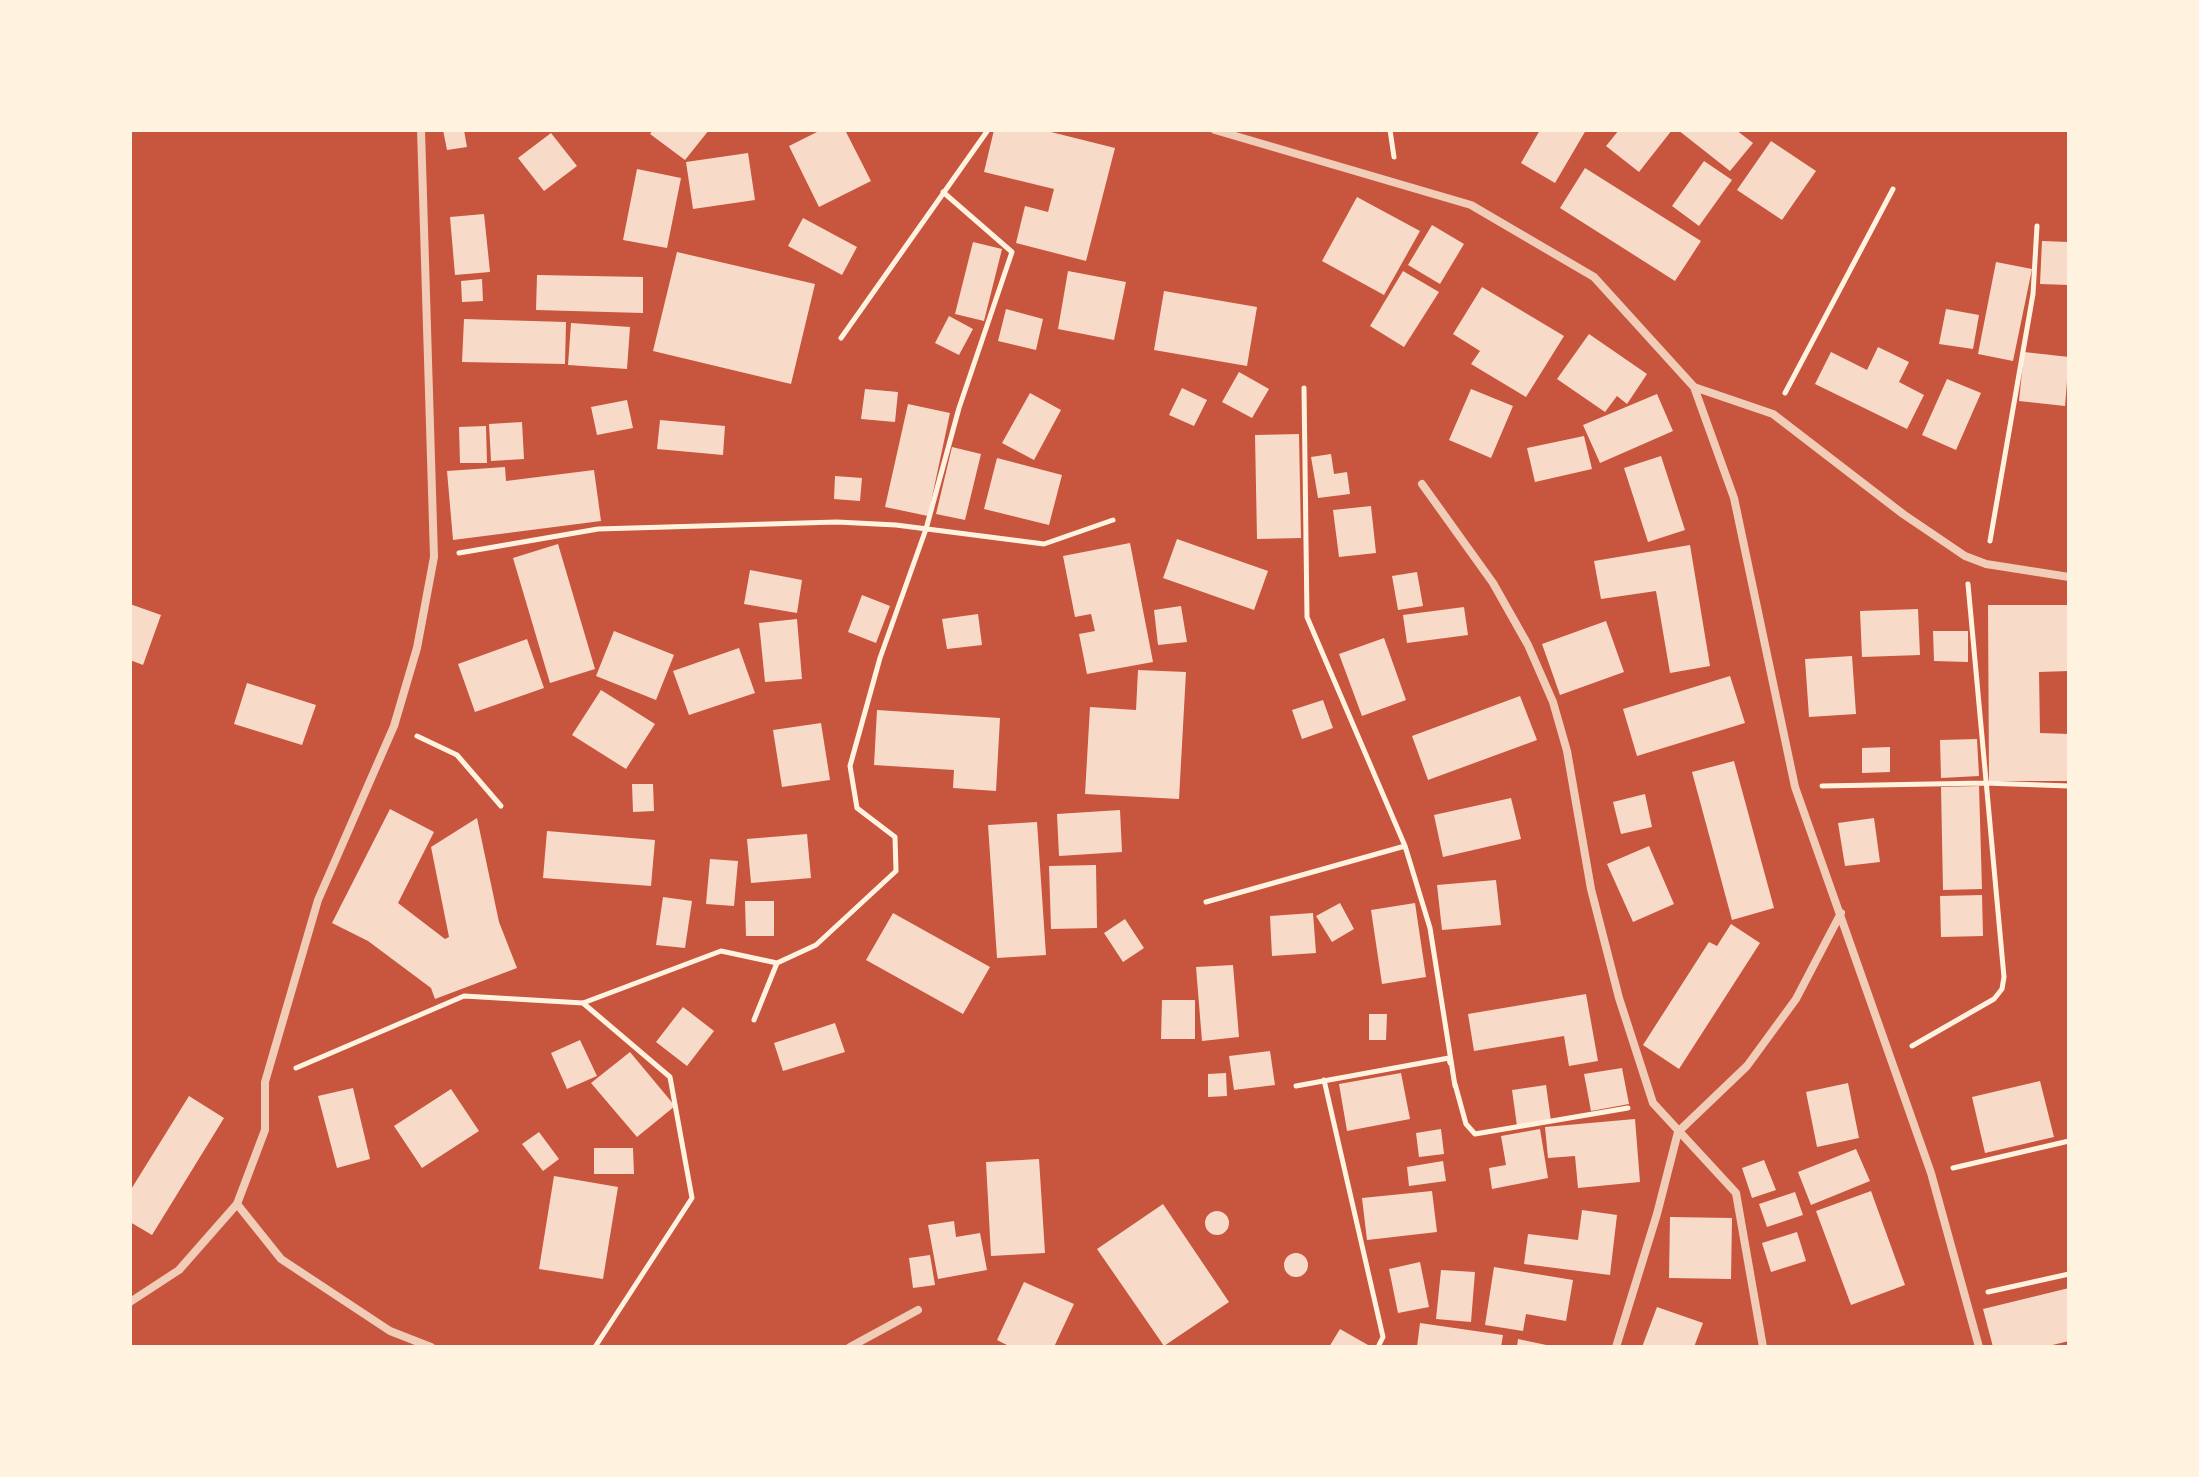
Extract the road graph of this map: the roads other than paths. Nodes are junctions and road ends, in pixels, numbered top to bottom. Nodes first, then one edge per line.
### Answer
1 (421, 130) edge
2 (1215, 130) edge
3 (1694, 387) junction
4 (1422, 484) dead end
5 (2069, 577) edge
6 (1841, 913) junction
7 (1678, 1132) junction
8 (237, 1204) junction
9 (130, 1302) edge
10 (918, 1310) dead end
11 (431, 1347) edge
12 (850, 1347) edge
13 (1616, 1347) edge
14 (1763, 1347) edge
15 (1979, 1347) edge

1 - 8 street
2 - 3 street
3 - 5 street
3 - 6 street
4 - 7 street
6 - 7 street
6 - 15 street
7 - 13 street
7 - 14 street
8 - 9 street
8 - 11 street
10 - 12 street

